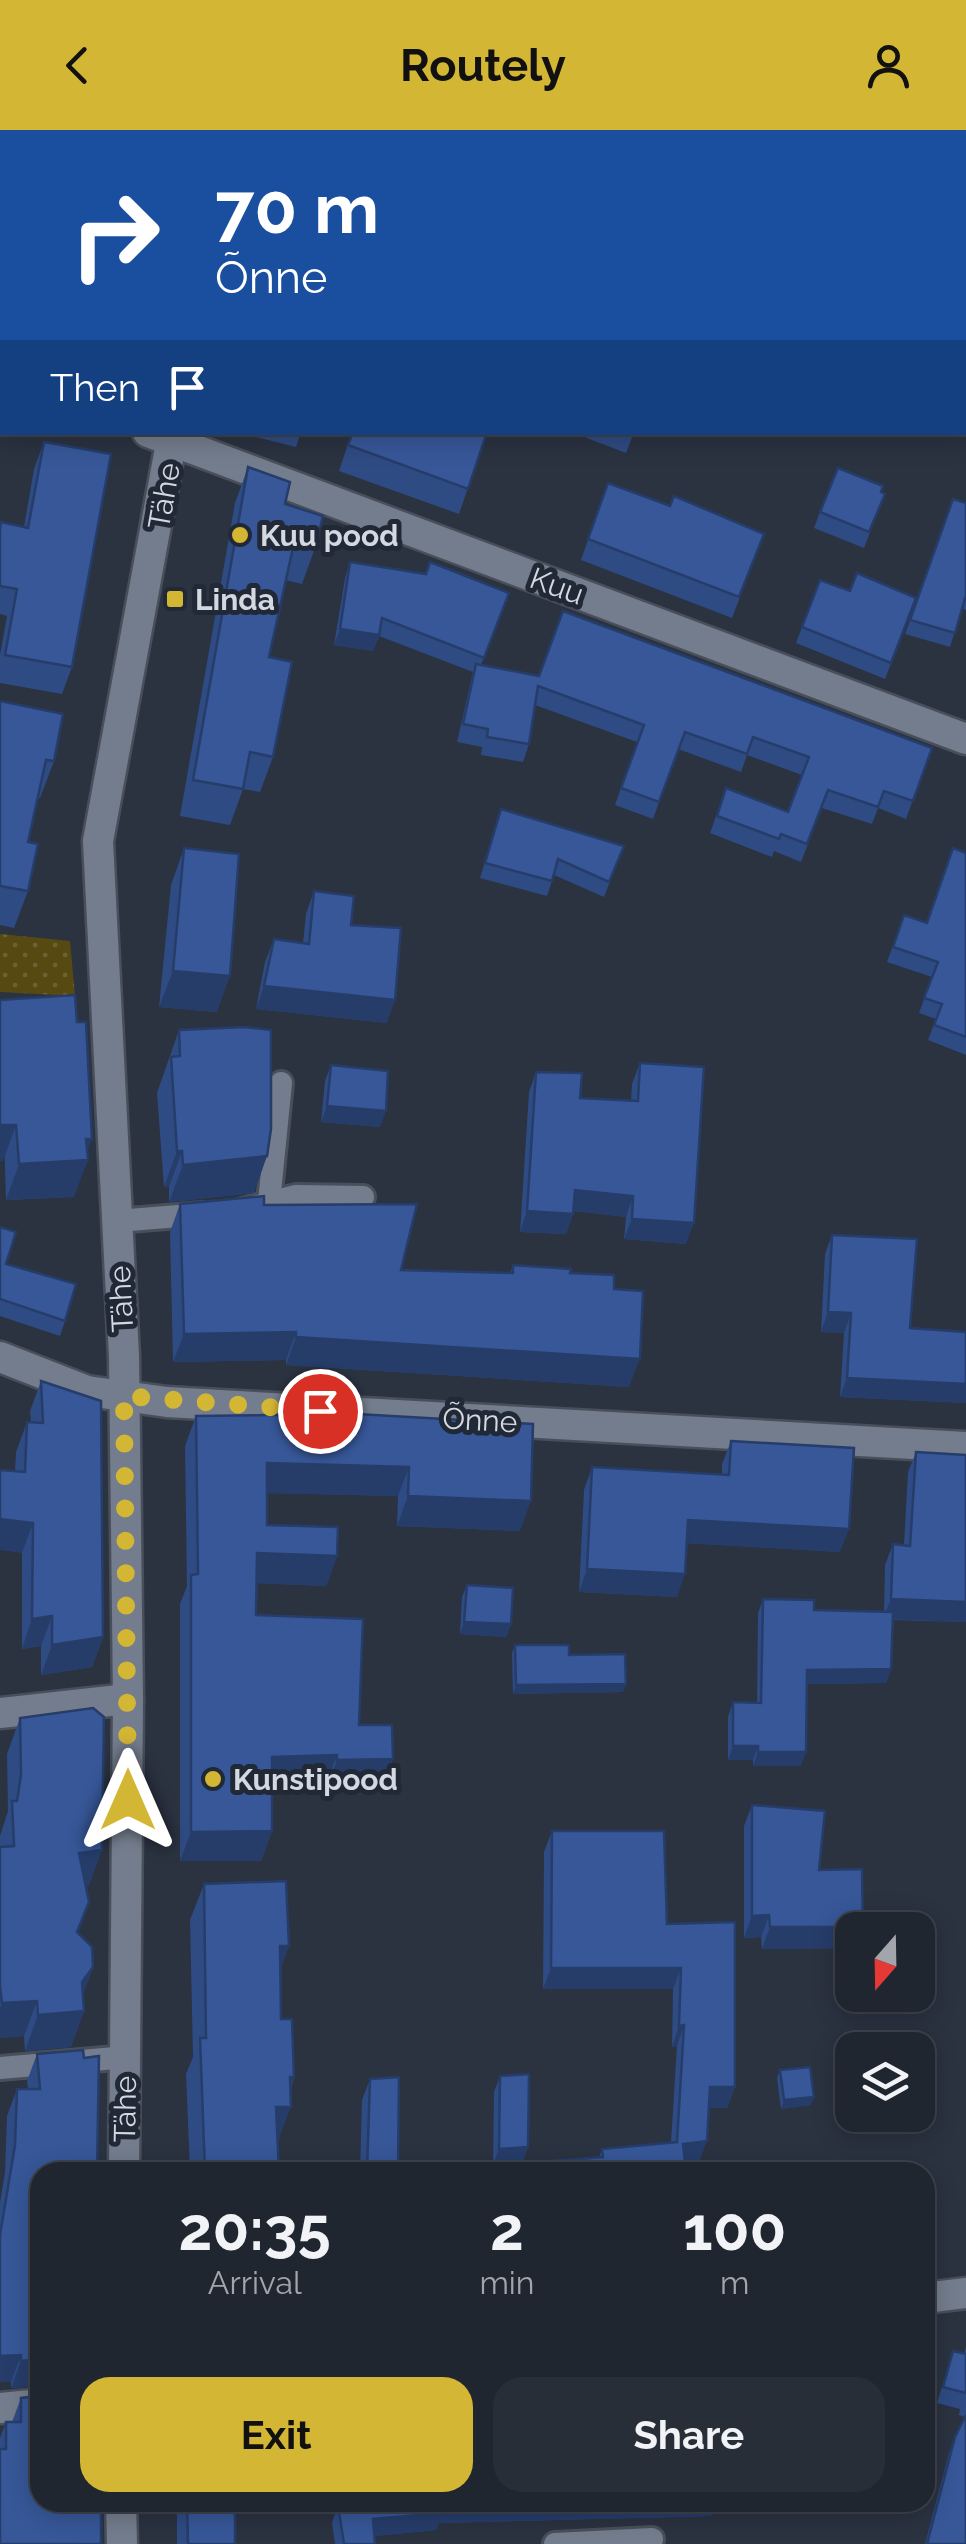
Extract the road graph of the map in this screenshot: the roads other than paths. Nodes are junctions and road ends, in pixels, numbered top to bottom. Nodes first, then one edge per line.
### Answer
1 (165, 436) edge
2 (966, 739) edge
3 (281, 1082) dead end
4 (363, 1197) dead end
5 (269, 1202) junction
6 (117, 1221) junction
7 (0, 1357) edge
8 (124, 1396) junction
9 (966, 1447) edge
10 (128, 1699) junction
11 (0, 1713) edge
12 (127, 2057) junction
13 (0, 2068) edge
14 (124, 2162) edge
15 (966, 2293) edge
16 (935, 2297) edge
17 (30, 2405) edge
18 (0, 2408) edge
19 (121, 2512) edge
20 (652, 2539) dead end
21 (122, 2544) edge
22 (554, 2544) edge

1 - 2 street, Kuu
1 - 6 street, Tähe
3 - 5 lane
4 - 5 lane
5 - 6 lane
6 - 8 street, Tähe
7 - 8 street, Õnne
8 - 9 street, Õnne
8 - 10 street, Tähe
10 - 11 street
10 - 12 street, Tähe
12 - 13 lane
12 - 14 street, Tähe
15 - 16 street
17 - 18 street
19 - 21 street
20 - 22 lane

